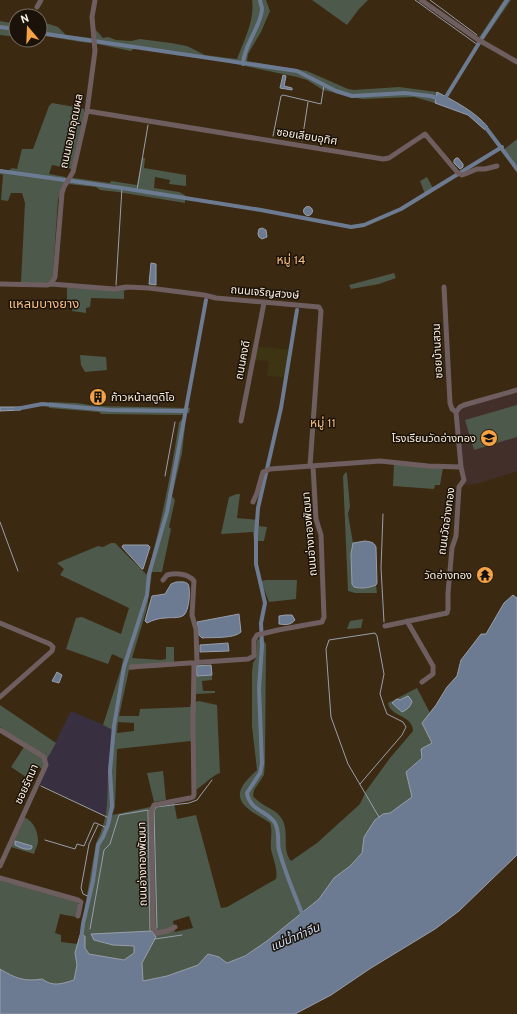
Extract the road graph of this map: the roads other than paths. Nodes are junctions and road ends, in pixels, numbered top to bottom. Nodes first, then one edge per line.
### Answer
1 (41, 0) edge
2 (95, 0) edge
3 (421, 0) edge
4 (37, 7) dead end
5 (517, 62) edge
6 (87, 110) junction
7 (497, 166) dead end
8 (0, 284) edge
9 (51, 284) junction
10 (444, 287) dead end
11 (264, 303) junction
12 (517, 390) edge
13 (456, 412) junction
14 (241, 421) dead end
15 (312, 466) junction
16 (461, 467) junction
17 (253, 502) dead end
18 (162, 580) dead end
19 (407, 621) junction
20 (0, 623) edge
21 (385, 626) dead end
22 (195, 663) junction
23 (131, 667) dead end
24 (422, 682) dead end
25 (0, 697) edge
26 (0, 730) edge
27 (0, 866) edge
28 (0, 878) edge
29 (78, 916) dead end
30 (176, 927) dead end

1 - 4 street
2 - 6 street, ถนนเอนกอุดมผล
3 - 5 street
6 - 7 street, ซอยเลียบอุทิศ
6 - 9 street, ถนนเอนกอุดมผล
8 - 9 street
9 - 11 street, ถนนเจริญสวงษ์
10 - 13 street, ซอยบ้านสวน
11 - 14 street, ถนนคงดี
11 - 15 street, ถนนเจริญสวงษ์
12 - 13 street
13 - 16 street, ถนนวัดอ่างทอง
15 - 16 street
15 - 17 street
15 - 22 street, ถนนอ่างทองพัฒนา
16 - 19 street, ถนนวัดอ่างทอง
18 - 22 street, ถนนอ่างทองพัฒนา
19 - 21 street, ถนนวัดอ่างทอง
19 - 24 street
20 - 25 street
22 - 23 street, ถนนอ่างทองพัฒนา
22 - 30 street, ถนนอ่างทองพัฒนา
26 - 27 street, ซอยรัตนา
28 - 29 street

